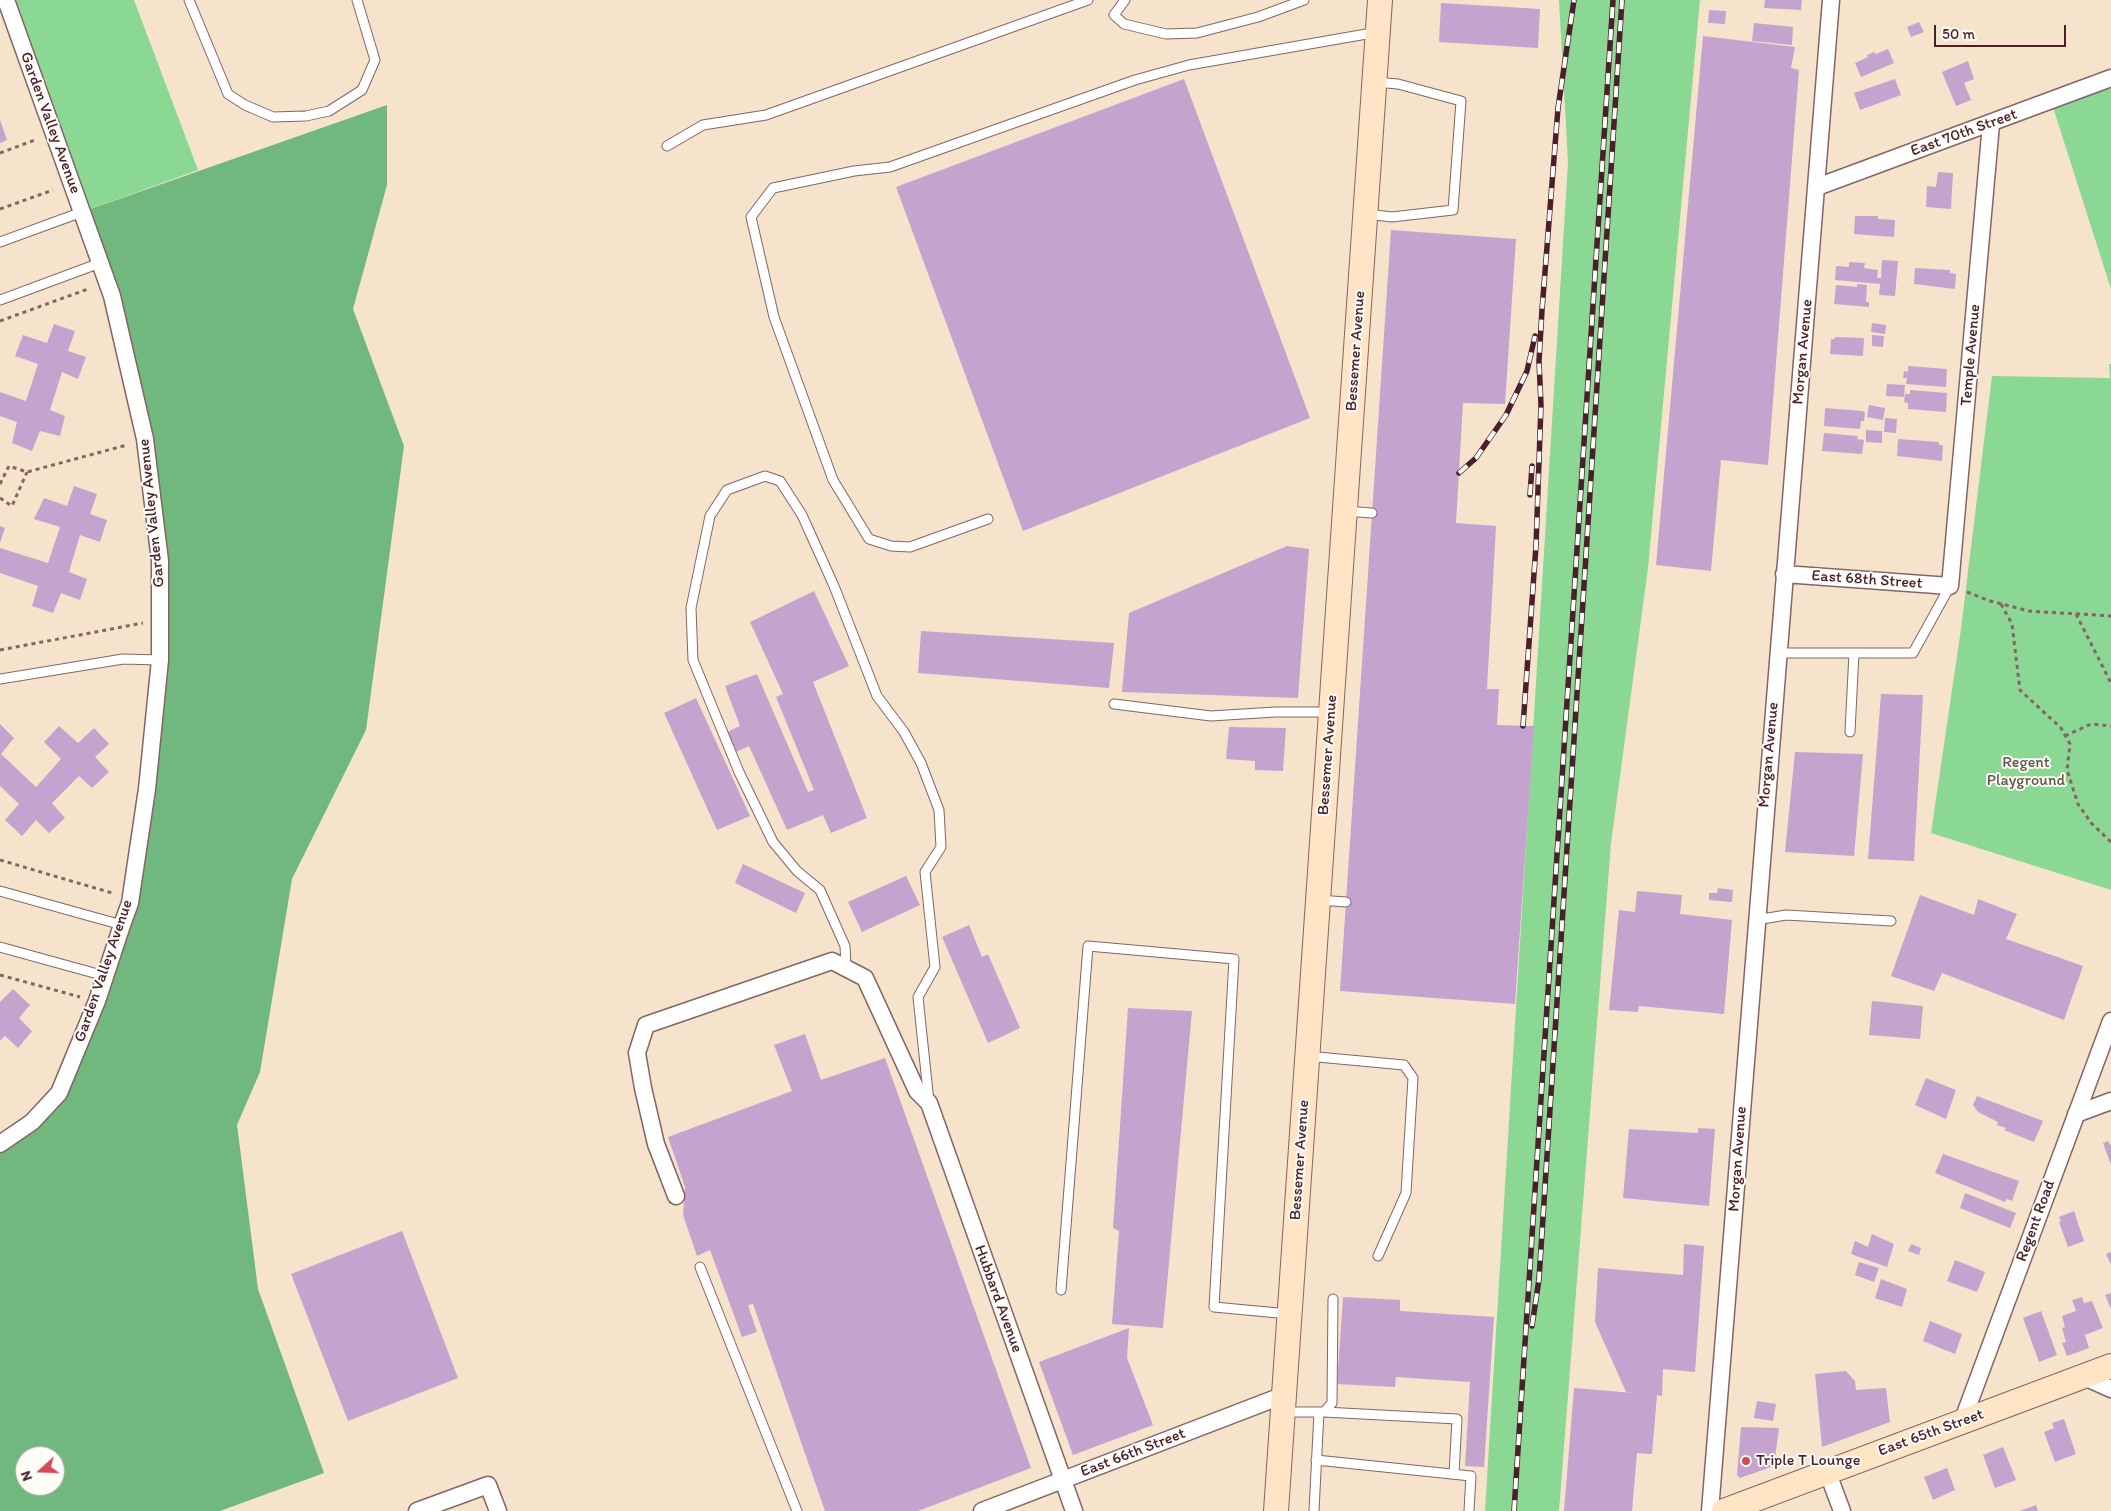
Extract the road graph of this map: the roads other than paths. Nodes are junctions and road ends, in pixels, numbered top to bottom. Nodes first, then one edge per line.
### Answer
1 (6, 0) edge
2 (189, 0) edge
3 (357, 0) edge
4 (1088, 0) edge
5 (1125, 0) edge
6 (1304, 0) edge
7 (1380, 0) edge
8 (1831, 0) edge
9 (1378, 32) junction
10 (2111, 78) edge
11 (1375, 82) junction
12 (1991, 124) junction
13 (667, 146) dead end
14 (1817, 187) junction
15 (82, 212) junction
16 (1366, 214) junction
17 (0, 242) edge
18 (100, 263) junction
19 (0, 300) edge
20 (1345, 511) junction
21 (1372, 513) dead end
22 (988, 519) dead end
23 (1784, 574) junction
24 (1950, 586) junction
25 (1777, 653) junction
26 (1854, 653) junction
27 (160, 660) junction
28 (0, 679) edge
29 (1114, 704) dead end
30 (1331, 712) junction
31 (1850, 732) dead end
32 (0, 892) edge
33 (1318, 900) junction
34 (1346, 902) dead end
35 (1756, 920) junction
36 (1891, 921) dead end
37 (122, 925) junction
38 (0, 947) edge
39 (846, 968) junction
40 (105, 976) junction
41 (2111, 1021) edge
42 (1307, 1056) junction
43 (2111, 1101) edge
44 (929, 1103) junction
45 (2076, 1114) junction
46 (0, 1144) edge
47 (676, 1196) dead end
48 (1378, 1256) dead end
49 (700, 1267) dead end
50 (1061, 1290) dead end
51 (1334, 1299) dead end
52 (1290, 1314) junction
53 (2111, 1366) edge
54 (2082, 1376) junction
55 (2111, 1389) edge
56 (1283, 1403) junction
57 (1321, 1412) junction
58 (1962, 1422) junction
59 (1316, 1460) junction
60 (1827, 1470) junction
61 (1454, 1474) junction
62 (1063, 1480) junction
63 (417, 1511) edge
64 (498, 1511) edge
65 (797, 1511) edge
66 (982, 1511) edge
67 (1074, 1511) edge
68 (1276, 1511) edge
69 (1314, 1511) edge
70 (1469, 1511) edge
71 (1710, 1511) edge
72 (1724, 1511) edge
73 (1842, 1511) edge

1 - 15 street, Garden Valley Avenue
2 - 3 lane
4 - 13 lane
5 - 6 lane
7 - 9 street, Bessemer Avenue
8 - 14 street, Morgan Avenue
9 - 11 street, Bessemer Avenue
9 - 22 lane
10 - 12 street, East 70th Street
11 - 16 street, Bessemer Avenue
11 - 16 lane
12 - 14 street, East 70th Street
12 - 24 street, Temple Avenue
14 - 23 street, Morgan Avenue
15 - 17 lane
15 - 18 street, Garden Valley Avenue
16 - 20 street, Bessemer Avenue
18 - 19 lane
18 - 27 street, Garden Valley Avenue
20 - 21 lane
20 - 30 street, Bessemer Avenue
23 - 24 street, East 68th Street
23 - 25 street, Morgan Avenue
24 - 26 lane
25 - 26 lane
25 - 35 street, Morgan Avenue
26 - 31 lane
27 - 28 lane
27 - 37 street, Garden Valley Avenue
29 - 30 lane
30 - 33 street, Bessemer Avenue
32 - 37 lane
33 - 34 lane
33 - 42 street, Bessemer Avenue
35 - 36 lane
35 - 71 street, Morgan Avenue
37 - 40 street, Garden Valley Avenue
38 - 40 lane
39 - 44 street, Hubbard Avenue
39 - 44 lane
39 - 47 street
40 - 46 street, Garden Valley Avenue
41 - 45 street, Regent Road
42 - 48 lane
42 - 52 street, Bessemer Avenue
43 - 45 street
44 - 62 street, Hubbard Avenue
45 - 58 street, Regent Road
49 - 65 lane
50 - 52 lane
51 - 57 lane
52 - 56 street, Bessemer Avenue
53 - 54 street, East 65th Street
54 - 55 street
54 - 58 street, East 65th Street
56 - 57 lane
56 - 62 street, East 66th Street
56 - 68 street, Bessemer Avenue
57 - 59 lane
57 - 61 lane
58 - 60 street, East 65th Street
59 - 61 lane
59 - 69 lane
60 - 72 street, East 65th Street
60 - 73 street
61 - 70 lane
62 - 66 street, East 66th Street
62 - 67 street, Hubbard Avenue
63 - 64 street

